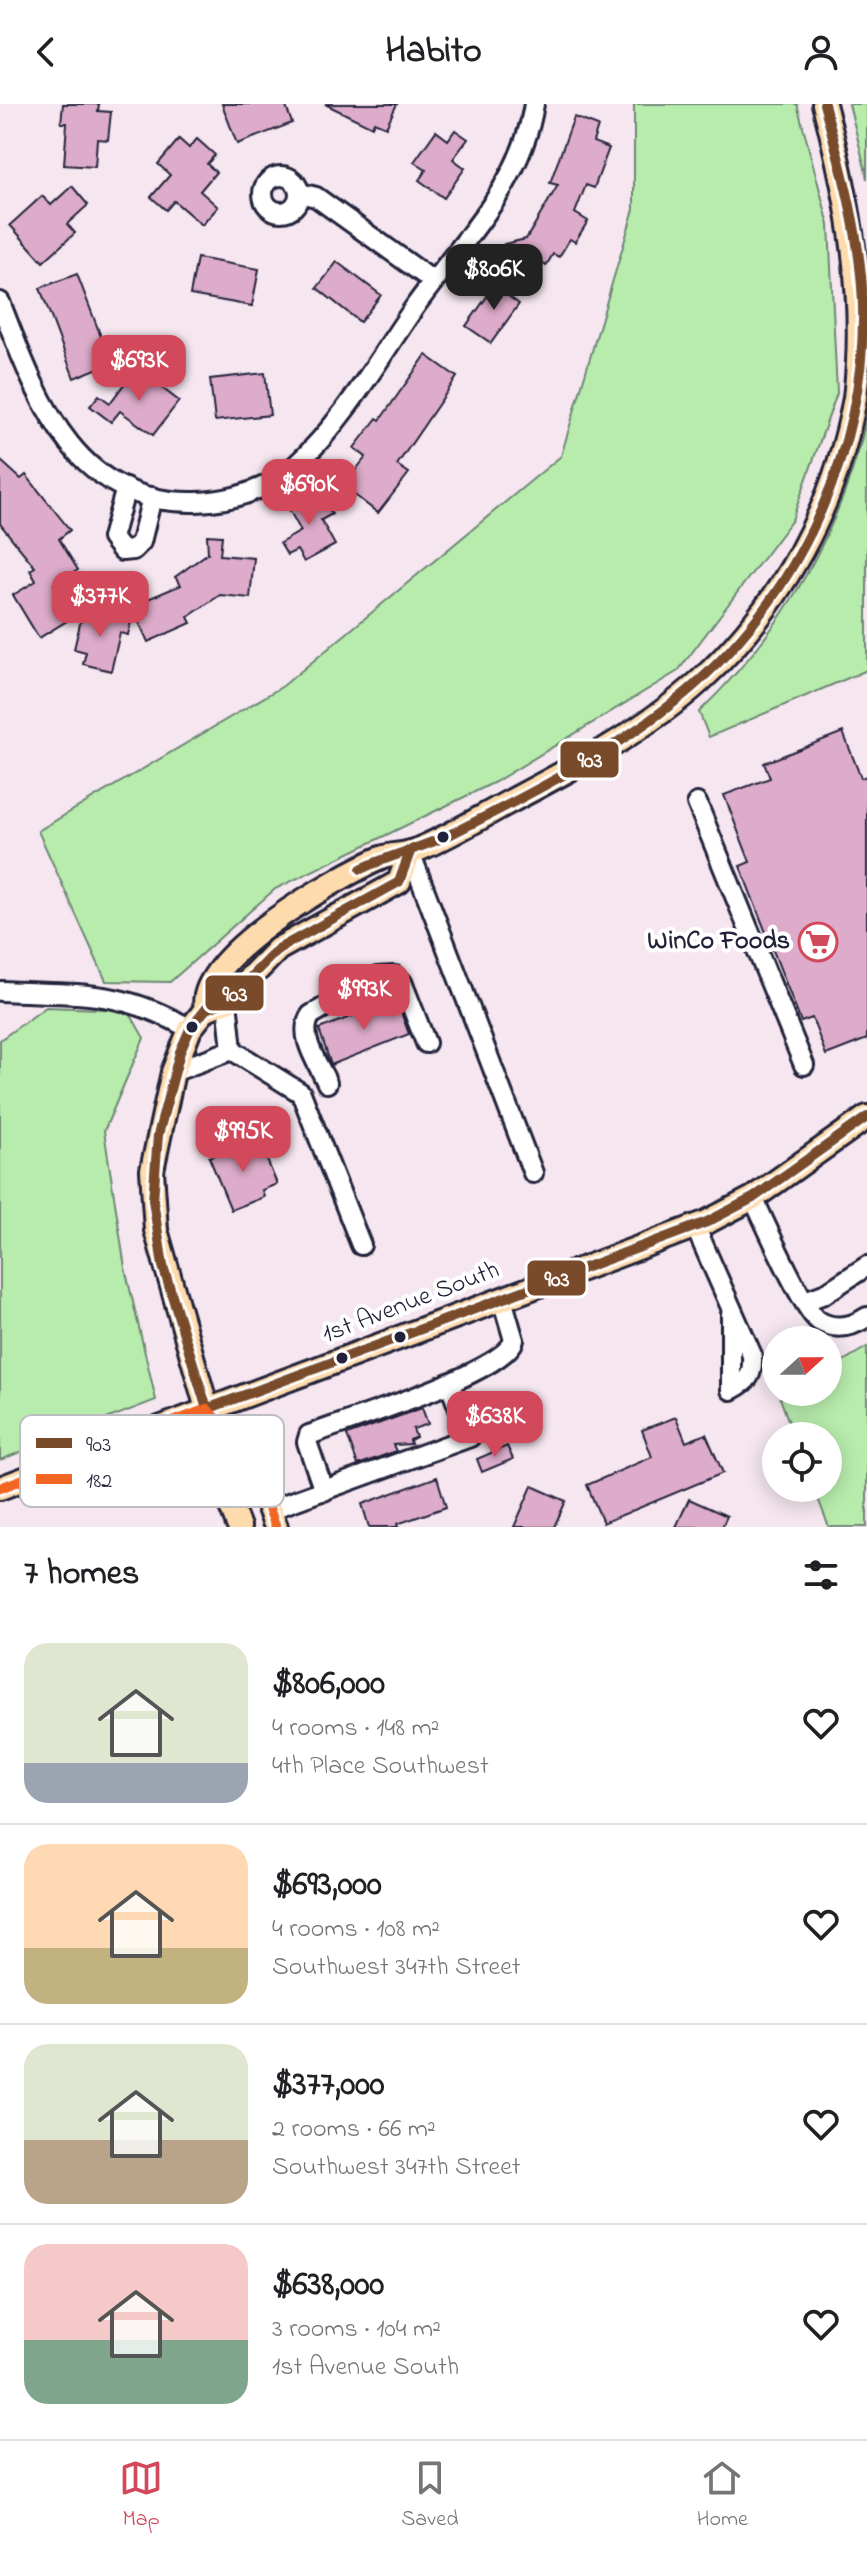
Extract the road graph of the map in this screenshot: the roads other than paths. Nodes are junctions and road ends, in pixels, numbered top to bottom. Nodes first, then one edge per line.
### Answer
1 (534, 104) edge
2 (824, 104) edge
3 (300, 193) dead end
4 (433, 281) junction
5 (0, 302) edge
6 (697, 803) dead end
7 (410, 852) junction
8 (0, 991) edge
9 (227, 1001) junction
10 (206, 1009) junction
11 (190, 1029) junction
12 (426, 1043) dead end
13 (232, 1050) junction
14 (804, 1065) dead end
15 (173, 1072) junction
16 (327, 1083) dead end
17 (867, 1117) edge
18 (533, 1173) dead end
19 (753, 1198) junction
20 (695, 1226) junction
21 (361, 1245) dead end
22 (867, 1266) edge
23 (502, 1299) junction
24 (805, 1301) junction
25 (731, 1314) dead end
26 (867, 1317) edge
27 (449, 1383) junction
28 (207, 1409) junction
29 (191, 1415) edge
30 (208, 1415) edge
31 (212, 1415) edge
32 (20, 1480) edge
33 (0, 1488) edge
34 (324, 1491) junction
35 (231, 1507) edge
36 (273, 1518) edge
37 (239, 1527) edge

1 - 4 street
2 - 7 main road
3 - 4 street
4 - 5 street
6 - 14 street
7 - 9 main road
7 - 10 main road
7 - 18 street
8 - 11 street
9 - 10 main road
9 - 13 street
10 - 11 main road
11 - 15 main road
12 - 16 street
13 - 15 street
13 - 21 street
15 - 28 main road
17 - 19 main road, 1st Avenue South
19 - 20 main road, 1st Avenue South
19 - 24 street
20 - 23 main road, 1st Avenue South
20 - 25 street
22 - 24 street
23 - 27 street
23 - 28 main road, 1st Avenue South
24 - 26 street
27 - 34 street
27 - 34 street
28 - 29 main road, 1st Avenue South
28 - 30 main road
28 - 31 main road
32 - 33 main road, 1st Avenue South
34 - 36 street
35 - 37 main road

